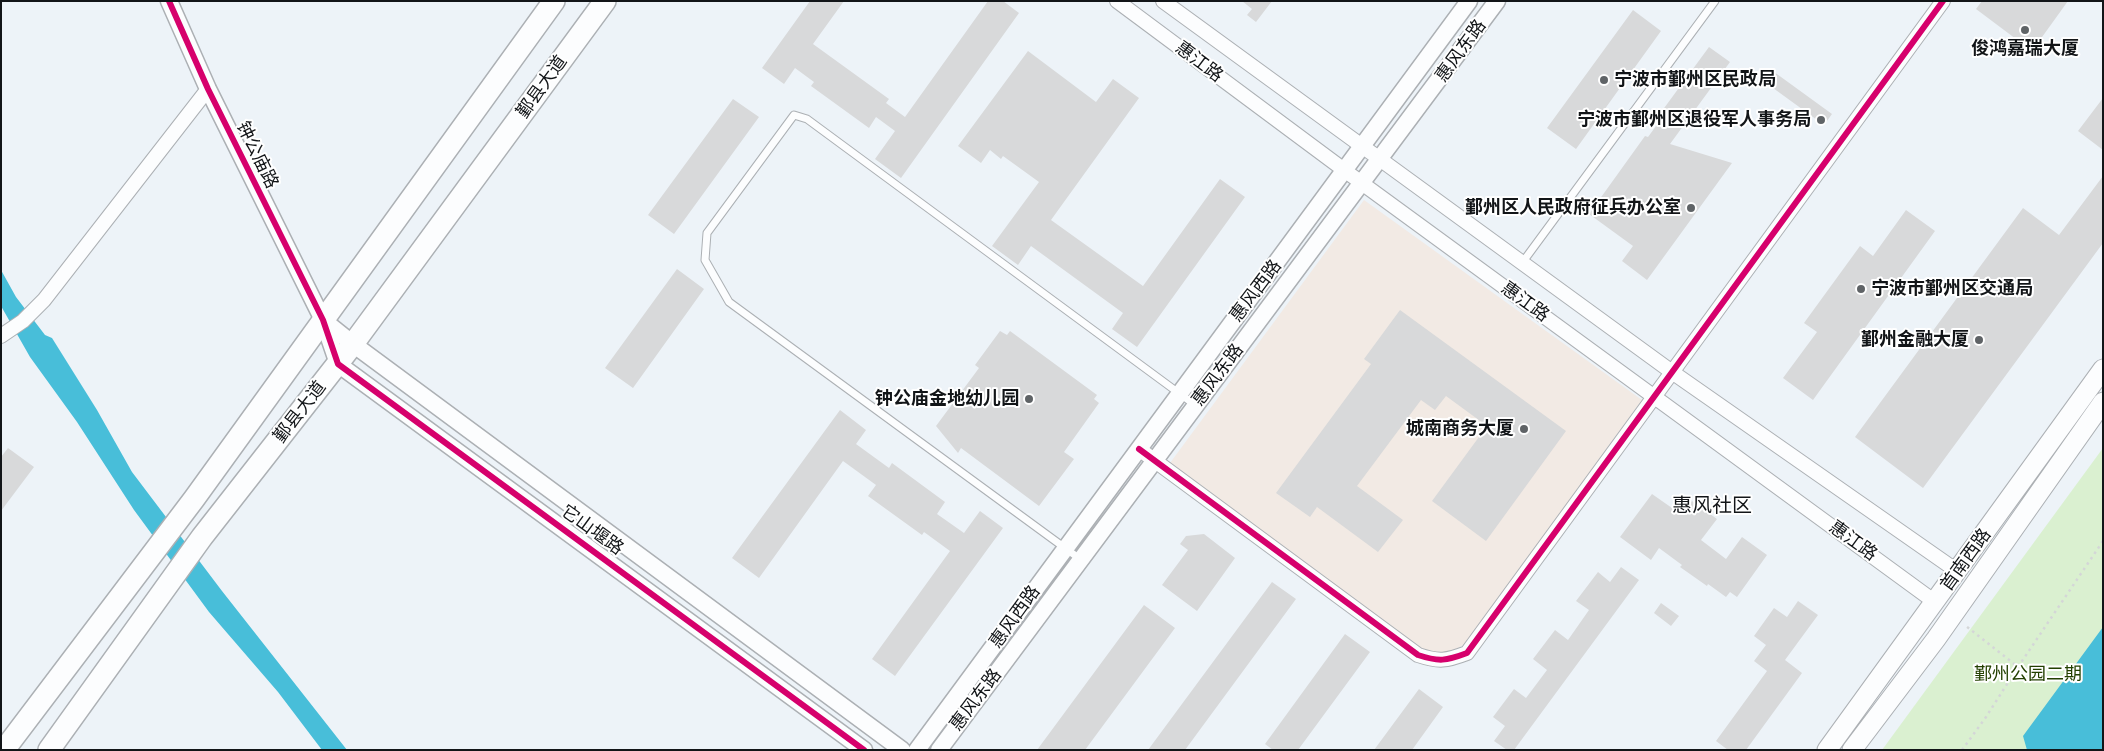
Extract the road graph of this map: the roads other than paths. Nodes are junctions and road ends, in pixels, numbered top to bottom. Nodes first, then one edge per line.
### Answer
1 (169, 1) edge
2 (554, 1) edge
3 (605, 1) edge
4 (1117, 1) edge
5 (1162, 1) edge
6 (1469, 1) edge
7 (1497, 1) edge
8 (1715, 1) edge
9 (1943, 1) edge
10 (208, 89) junction
11 (1363, 148) junction
12 (1380, 160) junction
13 (1345, 171) junction
14 (1363, 184) junction
15 (1522, 263) junction
16 (323, 320) junction
17 (1, 336) edge
18 (353, 344) junction
19 (338, 364) junction
20 (2103, 368) edge
21 (1672, 372) junction
22 (1180, 394) junction
23 (1654, 396) junction
24 (2103, 402) edge
25 (1195, 405) junction
26 (1139, 449) junction
27 (1154, 458) junction
28 (1065, 549) junction
29 (1080, 559) junction
30 (1958, 571) junction
31 (1935, 602) junction
32 (4, 750) edge
33 (49, 750) edge
34 (864, 750) edge
35 (902, 750) edge
36 (917, 750) edge
37 (939, 750) edge
38 (1827, 750) edge
39 (1852, 750) edge

1 - 10 street, 钟公庙路
2 - 16 main road, 鄞县大道
3 - 18 main road, 鄞县大道
4 - 13 street, 惠江路
5 - 11 street, 惠江路
6 - 11 street, 惠风西路
7 - 12 street, 惠风东路
8 - 15 lane
9 - 21 street
10 - 16 street, 钟公庙路
10 - 17 street
11 - 12 street, 惠江路
11 - 13 street, 惠风西路
12 - 14 street, 惠风东路
12 - 15 street, 惠江路
13 - 14 street, 惠江路
13 - 22 street, 惠风西路
14 - 23 street, 惠江路
14 - 25 street, 惠风东路
15 - 21 street, 惠江路
16 - 18 street, 它山堰路
16 - 19 street
16 - 32 main road, 鄞县大道
18 - 19 main road, 鄞县大道
18 - 35 street, 它山堰路
19 - 33 main road, 鄞县大道
19 - 34 street, 它山堰路
20 - 30 main road, 首南西路
21 - 23 street
21 - 30 street, 惠江路
22 - 25 lane
22 - 26 street, 惠风西路
22 - 28 lane
23 - 27 street
23 - 31 street, 惠江路
24 - 39 main road, 首南西路
25 - 27 street, 惠风东路
26 - 27 street
26 - 28 street, 惠风西路
27 - 29 street, 惠风东路
28 - 29 lane
28 - 36 street, 惠风西路
29 - 37 street, 惠风东路
30 - 31 main road, 首南西路
31 - 38 main road, 首南西路

